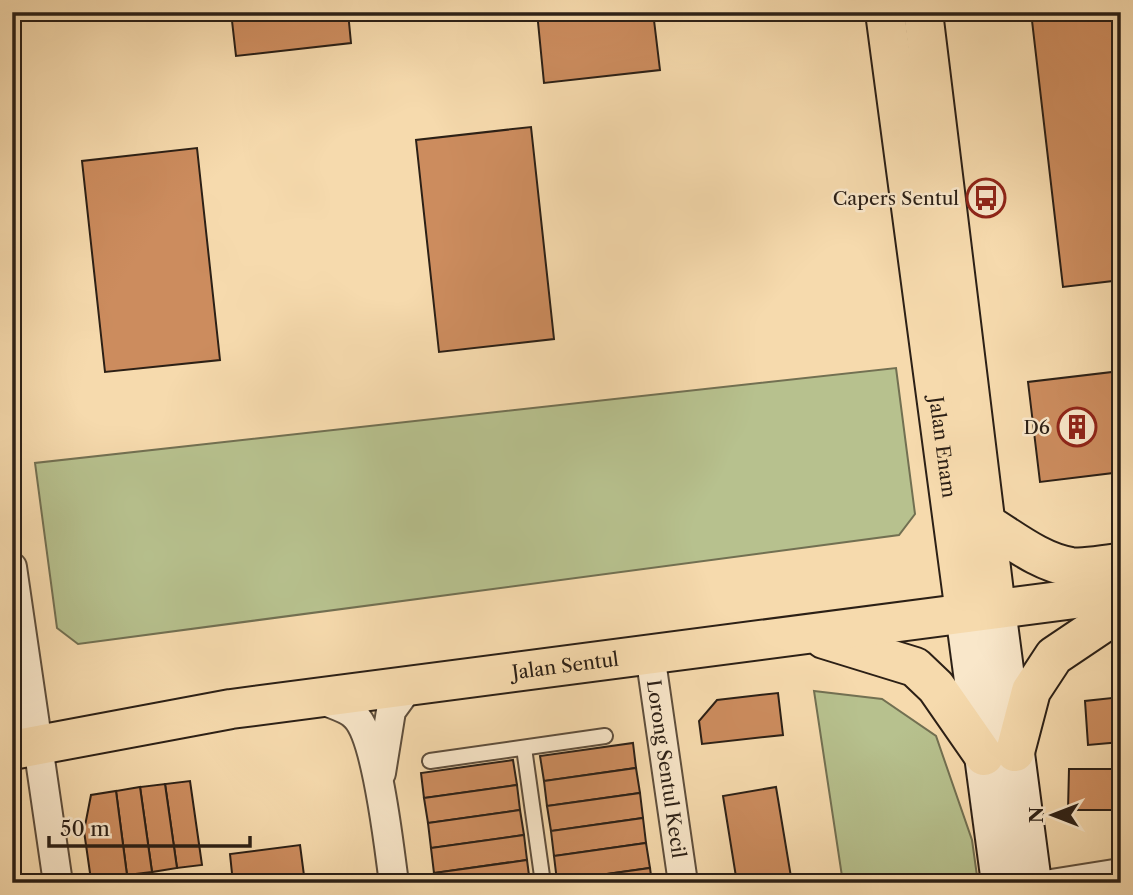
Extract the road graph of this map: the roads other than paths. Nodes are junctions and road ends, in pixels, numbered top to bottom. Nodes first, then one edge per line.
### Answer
1 (885, 12) edge
2 (923, 12) edge
3 (987, 524) junction
4 (1121, 563) edge
5 (12, 567) edge
6 (1121, 593) edge
7 (981, 611) junction
8 (1121, 611) edge
9 (806, 634) junction
10 (650, 654) junction
11 (410, 685) junction
12 (316, 698) junction
13 (605, 736) dead end
14 (24, 748) edge
15 (524, 748) junction
16 (999, 754) junction
17 (430, 761) dead end
18 (382, 800) junction
19 (1121, 866) edge
20 (1021, 882) edge
21 (58, 883) edge
22 (394, 883) edge
23 (543, 883) edge
24 (683, 883) edge

1 - 7 main road, Jalan Enam
2 - 3 main road, Jalan Enam
3 - 4 main road
3 - 7 main road, Jalan Enam
5 - 14 street
6 - 7 main road, Jalan Sentul
7 - 9 main road, Jalan Sentul
7 - 16 main road, Jalan Enam
8 - 16 main road
9 - 10 main road, Jalan Sentul
9 - 16 main road
10 - 11 main road, Jalan Sentul
10 - 24 street, Lorong Sentul Kecil
11 - 12 main road, Jalan Sentul
11 - 18 street
12 - 14 main road, Jalan Sentul
12 - 18 street
13 - 15 lane
14 - 21 street
15 - 17 lane
15 - 23 lane
16 - 20 main road, Jalan Enam
18 - 22 street
19 - 20 lane

